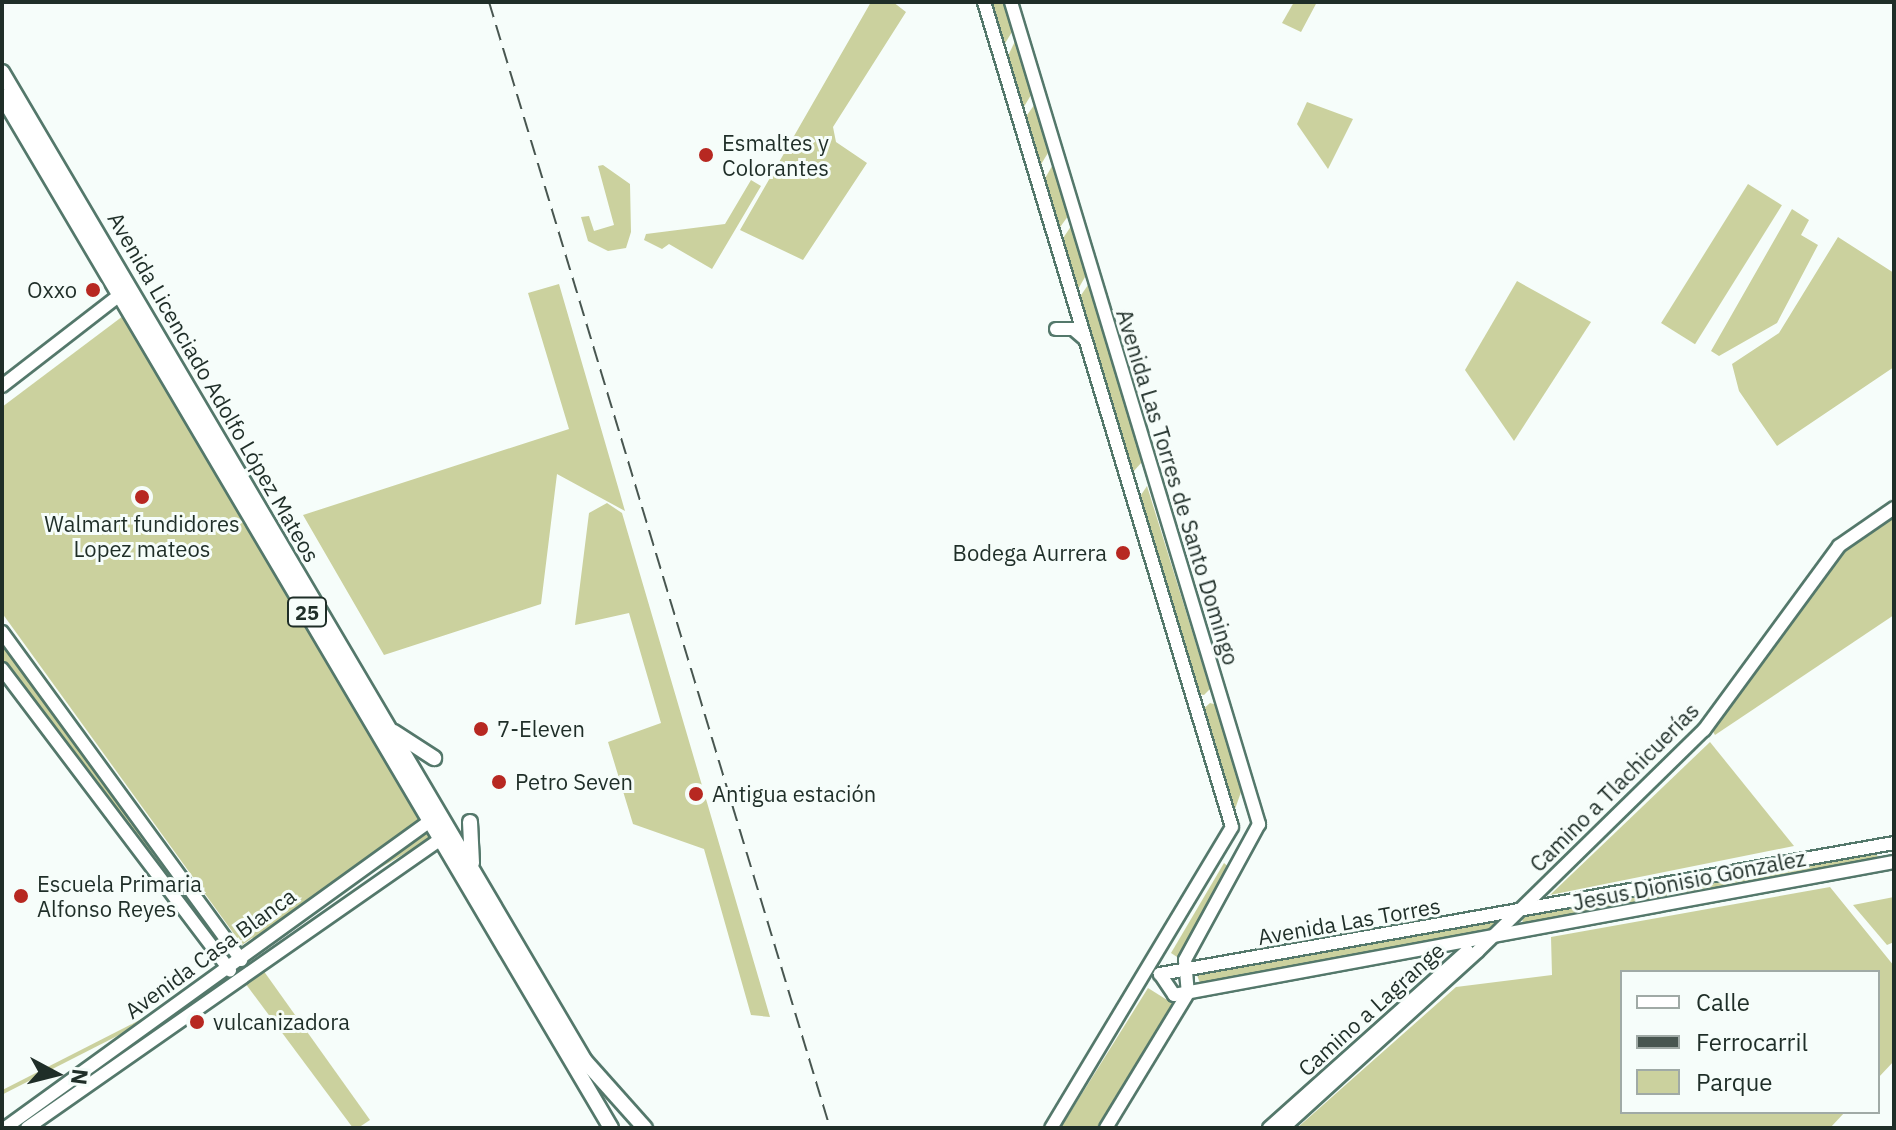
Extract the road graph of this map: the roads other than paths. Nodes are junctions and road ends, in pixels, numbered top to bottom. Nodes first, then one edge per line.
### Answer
1 (984, 2) edge
2 (1011, 2) edge
3 (2, 72) edge
4 (2, 96) edge
5 (125, 292) junction
6 (1056, 329) dead end
7 (1086, 339) junction
8 (2, 386) edge
9 (1894, 508) edge
10 (2, 632) edge
11 (2, 669) edge
12 (391, 731) junction
13 (434, 758) dead end
14 (436, 817) junction
15 (470, 822) dead end
16 (446, 835) junction
17 (1894, 843) edge
18 (1894, 862) edge
19 (472, 868) junction
20 (1520, 910) junction
21 (1486, 942) junction
22 (226, 964) junction
23 (1149, 966) junction
24 (239, 968) junction
25 (1186, 971) junction
26 (1160, 974) junction
27 (1188, 993) junction
28 (612, 1126) edge
29 (5, 1128) edge
30 (27, 1128) edge
31 (645, 1128) edge
32 (1051, 1128) edge
33 (1106, 1128) edge
34 (1269, 1128) edge
35 (1283, 1128) edge

1 - 7 street, Avenida Las Torres de Santo Domingo
2 - 25 street, Avenida Las Torres de Santo Domingo
3 - 5 main road, Avenida Licenciado Adolfo López Mateos / 25
4 - 5 main road, Avenida Licenciado Adolfo López Mateos / 25
5 - 8 street
5 - 12 main road, Avenida Licenciado Adolfo López Mateos / 25
5 - 14 main road, Avenida Licenciado Adolfo López Mateos / 25
6 - 7 street
7 - 23 street, Avenida Las Torres de Santo Domingo
9 - 20 street, Camino a Tlachicuerías
10 - 24 street
11 - 22 street
12 - 13 main road
12 - 14 main road, Avenida Licenciado Adolfo López Mateos / 25
14 - 16 main road, Avenida Licenciado Adolfo López Mateos / 25
14 - 24 street, Avenida Casa Blanca
15 - 19 main road
16 - 19 main road, Avenida Licenciado Adolfo López Mateos / 25
16 - 24 street, Avenida Casa Blanca
16 - 28 main road, Avenida Licenciado Adolfo López Mateos / 25
17 - 20 street, Jesus Dionisio Gonzalez
18 - 21 street, Jesus Dionisio Gonzalez
19 - 31 main road, Avenida Licenciado Adolfo López Mateos / 25
20 - 21 street, Camino a Tlachicuerías
20 - 25 street, Avenida Las Torres
21 - 27 street, Avenida Las Torres
21 - 34 street, Camino a Lagrange
21 - 35 street, Camino a Lagrange
22 - 24 street
22 - 29 street, Avenida Casa Blanca
23 - 26 street
23 - 32 street, Avenida Las Torres de Santo Domingo
24 - 30 street, Avenida Casa Blanca
25 - 26 street, Avenida Las Torres
25 - 27 street
26 - 27 street
27 - 33 street

